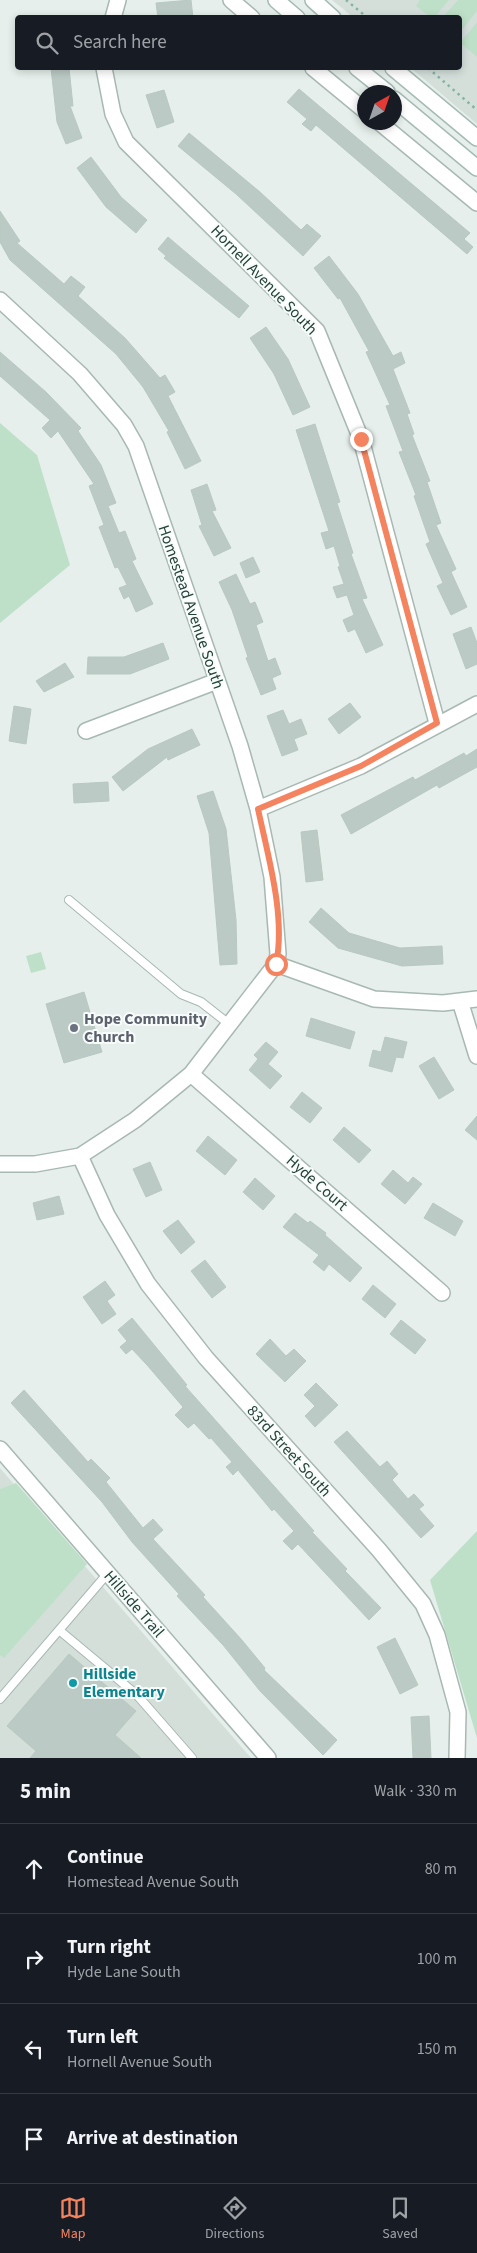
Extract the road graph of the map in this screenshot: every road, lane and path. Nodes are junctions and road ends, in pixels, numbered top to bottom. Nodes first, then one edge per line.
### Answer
1 (118, 0) edge
2 (231, 0) edge
3 (276, 0) edge
4 (312, 0) edge
5 (346, 0) edge
6 (114, 15) edge
7 (248, 15) edge
8 (294, 15) edge
9 (330, 15) edge
10 (364, 15) edge
11 (104, 70) edge
12 (315, 70) edge
13 (360, 70) edge
14 (395, 70) edge
15 (430, 70) edge
16 (378, 85) edge
17 (357, 104) edge
18 (402, 106) edge
19 (477, 110) edge
20 (389, 130) edge
21 (477, 138) edge
22 (477, 168) edge
23 (477, 204) edge
24 (0, 300) edge
25 (217, 681) junction
26 (477, 704) edge
27 (437, 723) junction
28 (86, 731) dead end
29 (258, 809) junction
30 (69, 900) dead end
31 (276, 964) junction
32 (477, 999) edge
33 (460, 1001) junction
34 (229, 1024) junction
35 (477, 1056) edge
36 (191, 1074) junction
37 (80, 1156) junction
38 (0, 1164) edge
39 (442, 1293) dead end
40 (0, 1449) edge
41 (108, 1573) junction
42 (59, 1630) junction
43 (0, 1699) edge
44 (192, 1758) edge
45 (268, 1758) edge
46 (457, 1758) edge

1 - 6 street
2 - 7 street
3 - 8 street
4 - 9 street
5 - 10 path
11 - 27 street, Hornell Avenue South
12 - 17 street
13 - 16 street
14 - 21 street
15 - 19 path
18 - 22 street
20 - 23 street
24 - 25 street, Homestead Avenue South
25 - 28 street
25 - 29 street, Homestead Avenue South
26 - 27 street
27 - 29 street
29 - 31 street, Homestead Avenue South
30 - 34 lane
31 - 33 street
31 - 34 street
32 - 33 street
33 - 35 street
34 - 36 street
36 - 37 street
36 - 39 street, Hyde Court
37 - 38 street
37 - 46 street, 83rd Street South
40 - 41 street, Hillside Trail
41 - 42 lane
41 - 45 street, Hillside Trail
42 - 43 lane
42 - 44 lane

